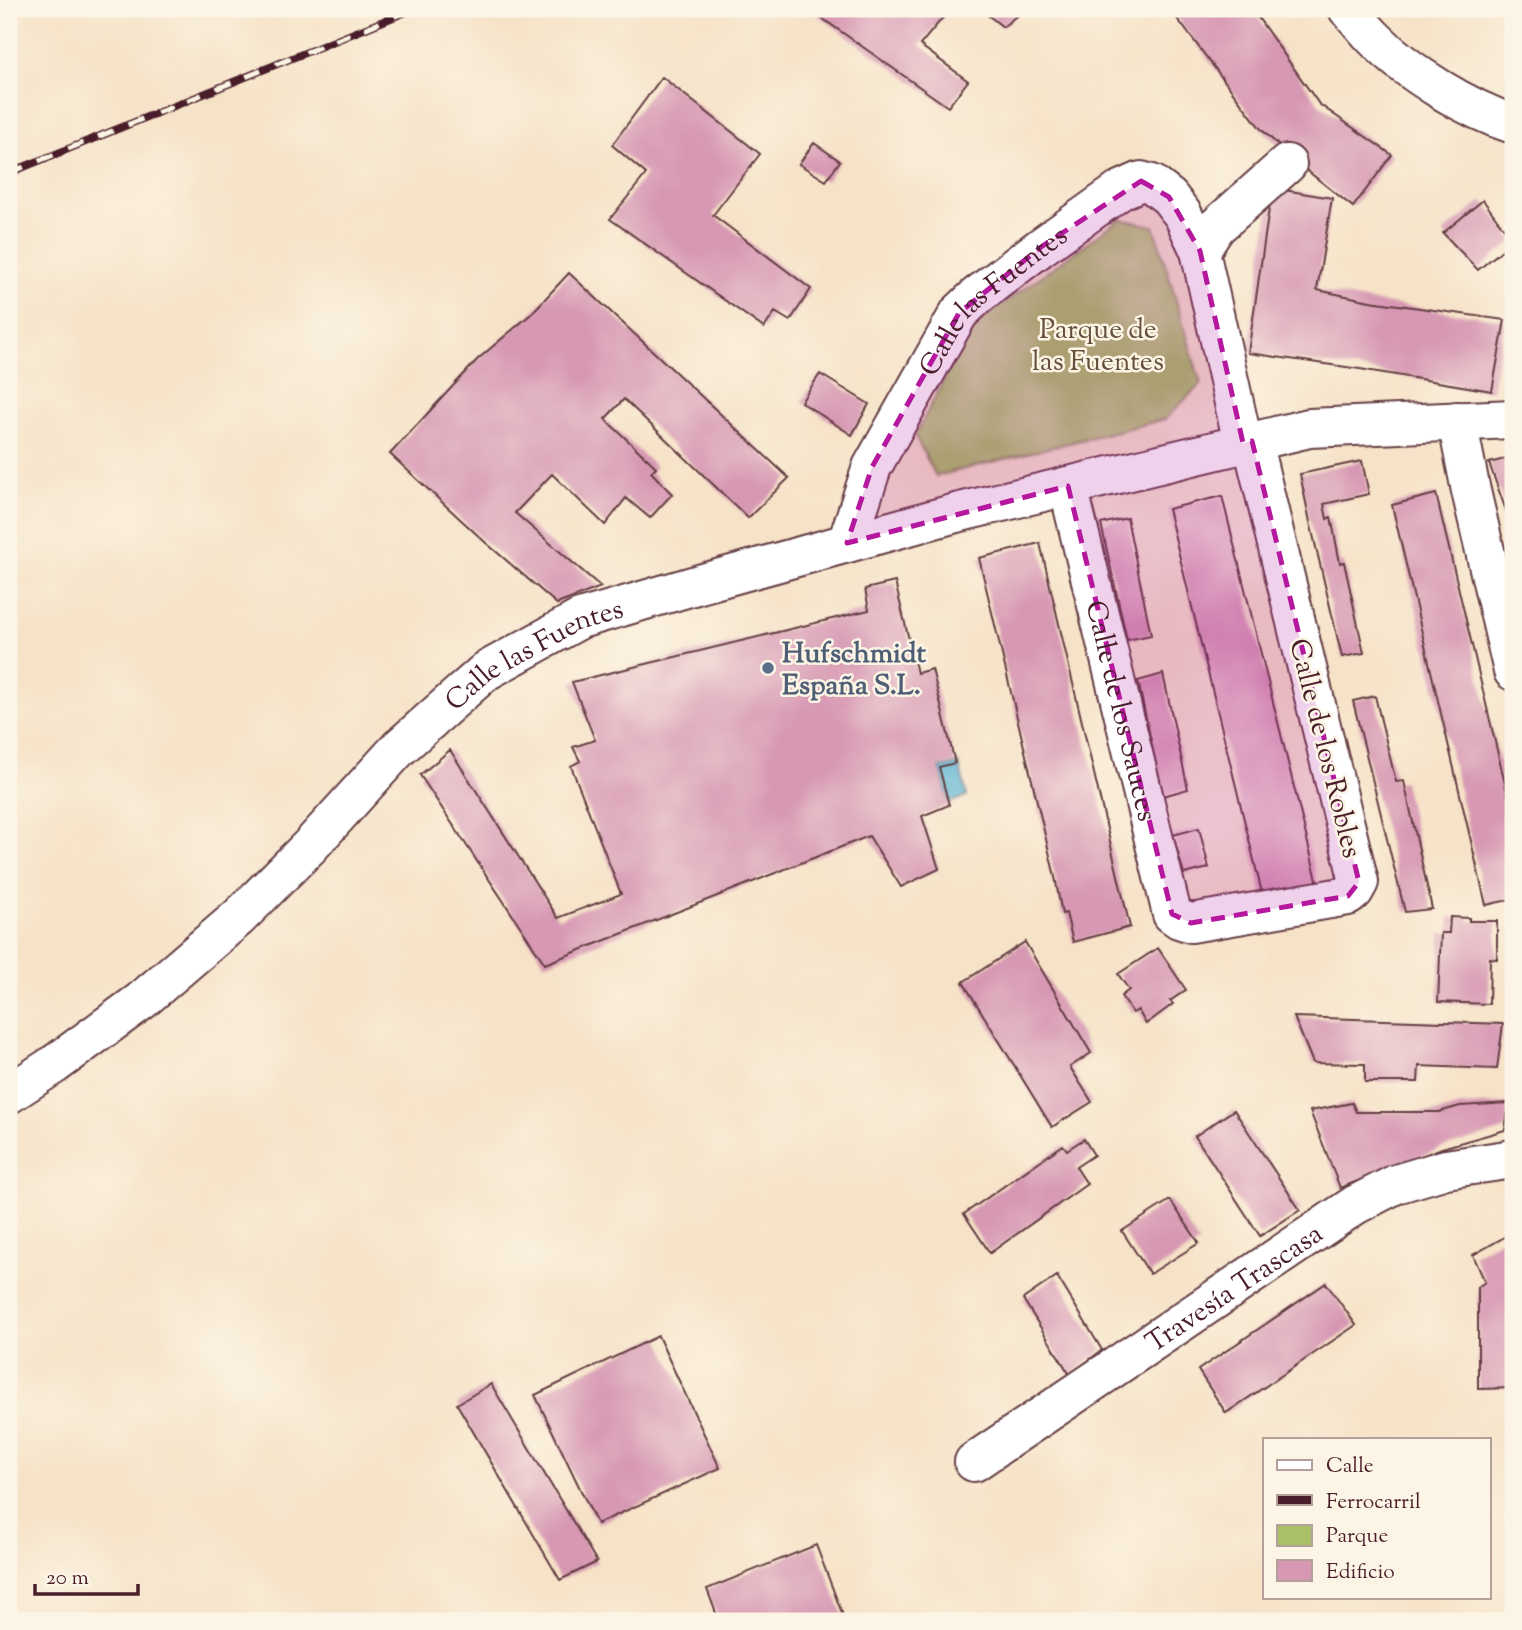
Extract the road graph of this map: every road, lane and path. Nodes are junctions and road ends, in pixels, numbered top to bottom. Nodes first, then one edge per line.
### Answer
1 (1349, 9) edge
2 (1513, 124) edge
3 (1287, 164) dead end
4 (1200, 251) junction
5 (1513, 419) edge
6 (1457, 421) junction
7 (1248, 442) junction
8 (1068, 486) junction
9 (847, 543) junction
10 (1513, 671) edge
11 (1191, 923) joint
12 (9, 1094) edge
13 (1513, 1159) edge
14 (974, 1462) dead end

1 - 2 street
3 - 4 street
4 - 7 street, Calle las Fuentes
4 - 9 street, Calle las Fuentes
5 - 6 street, Calle las Fuentes
6 - 7 street, Calle las Fuentes
6 - 10 street
7 - 8 street, Calle las Fuentes
7 - 11 street, Calle de los Robles
8 - 9 street, Calle las Fuentes
8 - 11 street, Calle de los Sauces
9 - 12 street, Calle las Fuentes
13 - 14 street, Travesía Trascasa

